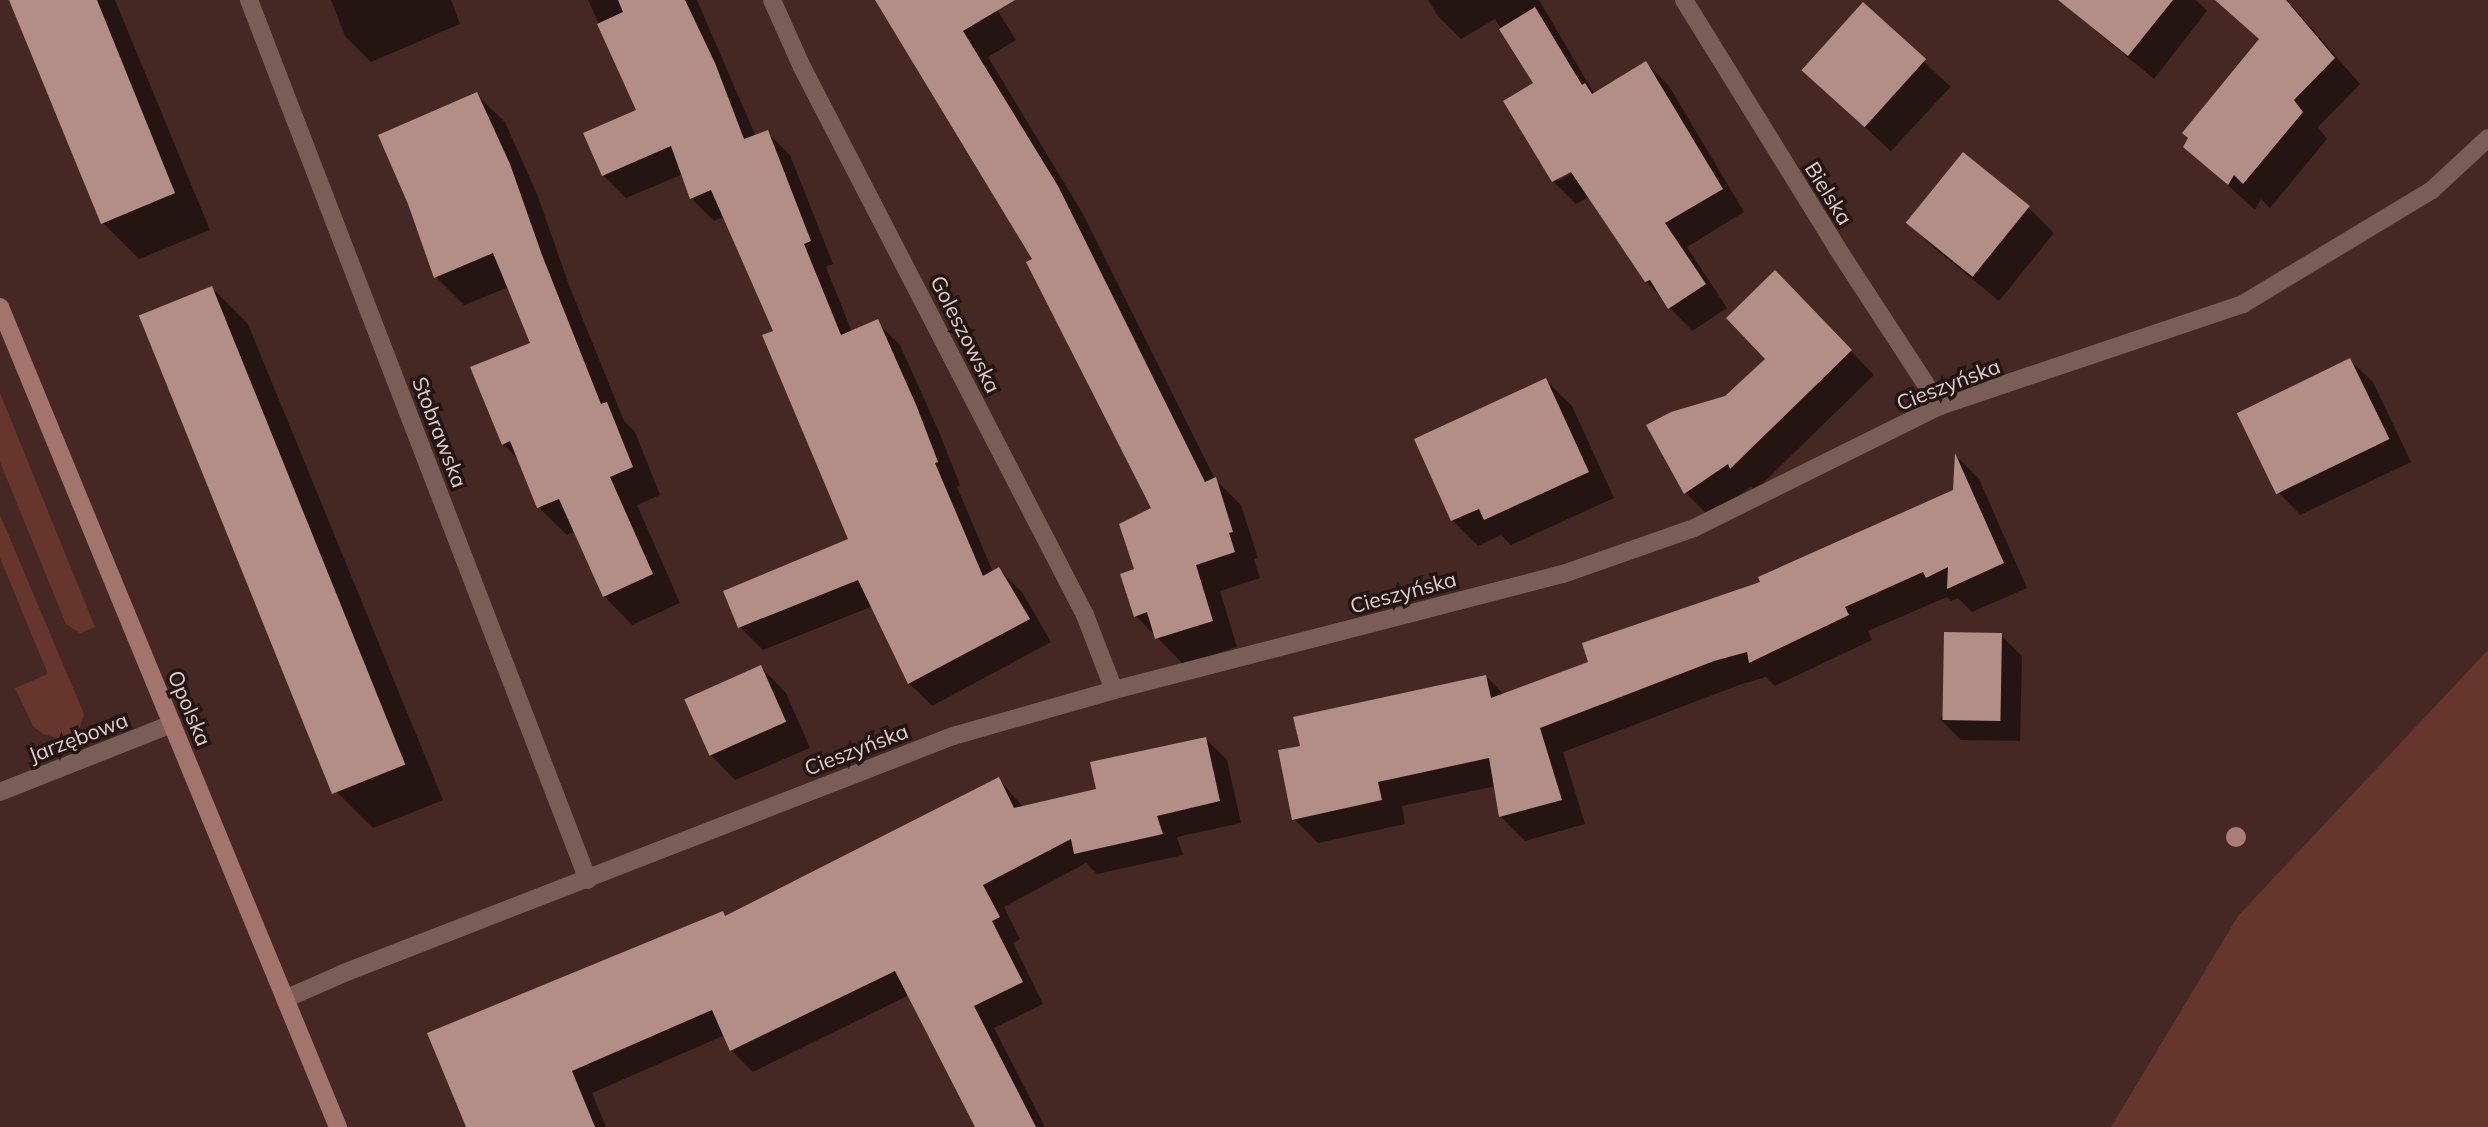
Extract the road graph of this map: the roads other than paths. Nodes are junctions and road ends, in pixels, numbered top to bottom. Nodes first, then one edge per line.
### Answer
1 (249, 0) edge
2 (772, 0) edge
3 (1684, 0) edge
4 (2488, 138) edge
5 (0, 307) edge
6 (1940, 406) junction
7 (1114, 690) junction
8 (172, 724) junction
9 (0, 792) edge
10 (588, 880) junction
11 (285, 999) junction
12 (338, 1127) edge

1 - 10 street, Stobrawska
2 - 7 street, Goleszowska
3 - 6 street, Bielska
4 - 6 street, Cieszyńska
5 - 8 street, Opolska
6 - 7 street, Cieszyńska
7 - 10 street, Cieszyńska
8 - 9 street, Jarzębowa
8 - 11 street, Opolska
10 - 11 street, Cieszyńska
11 - 12 street, Opolska

